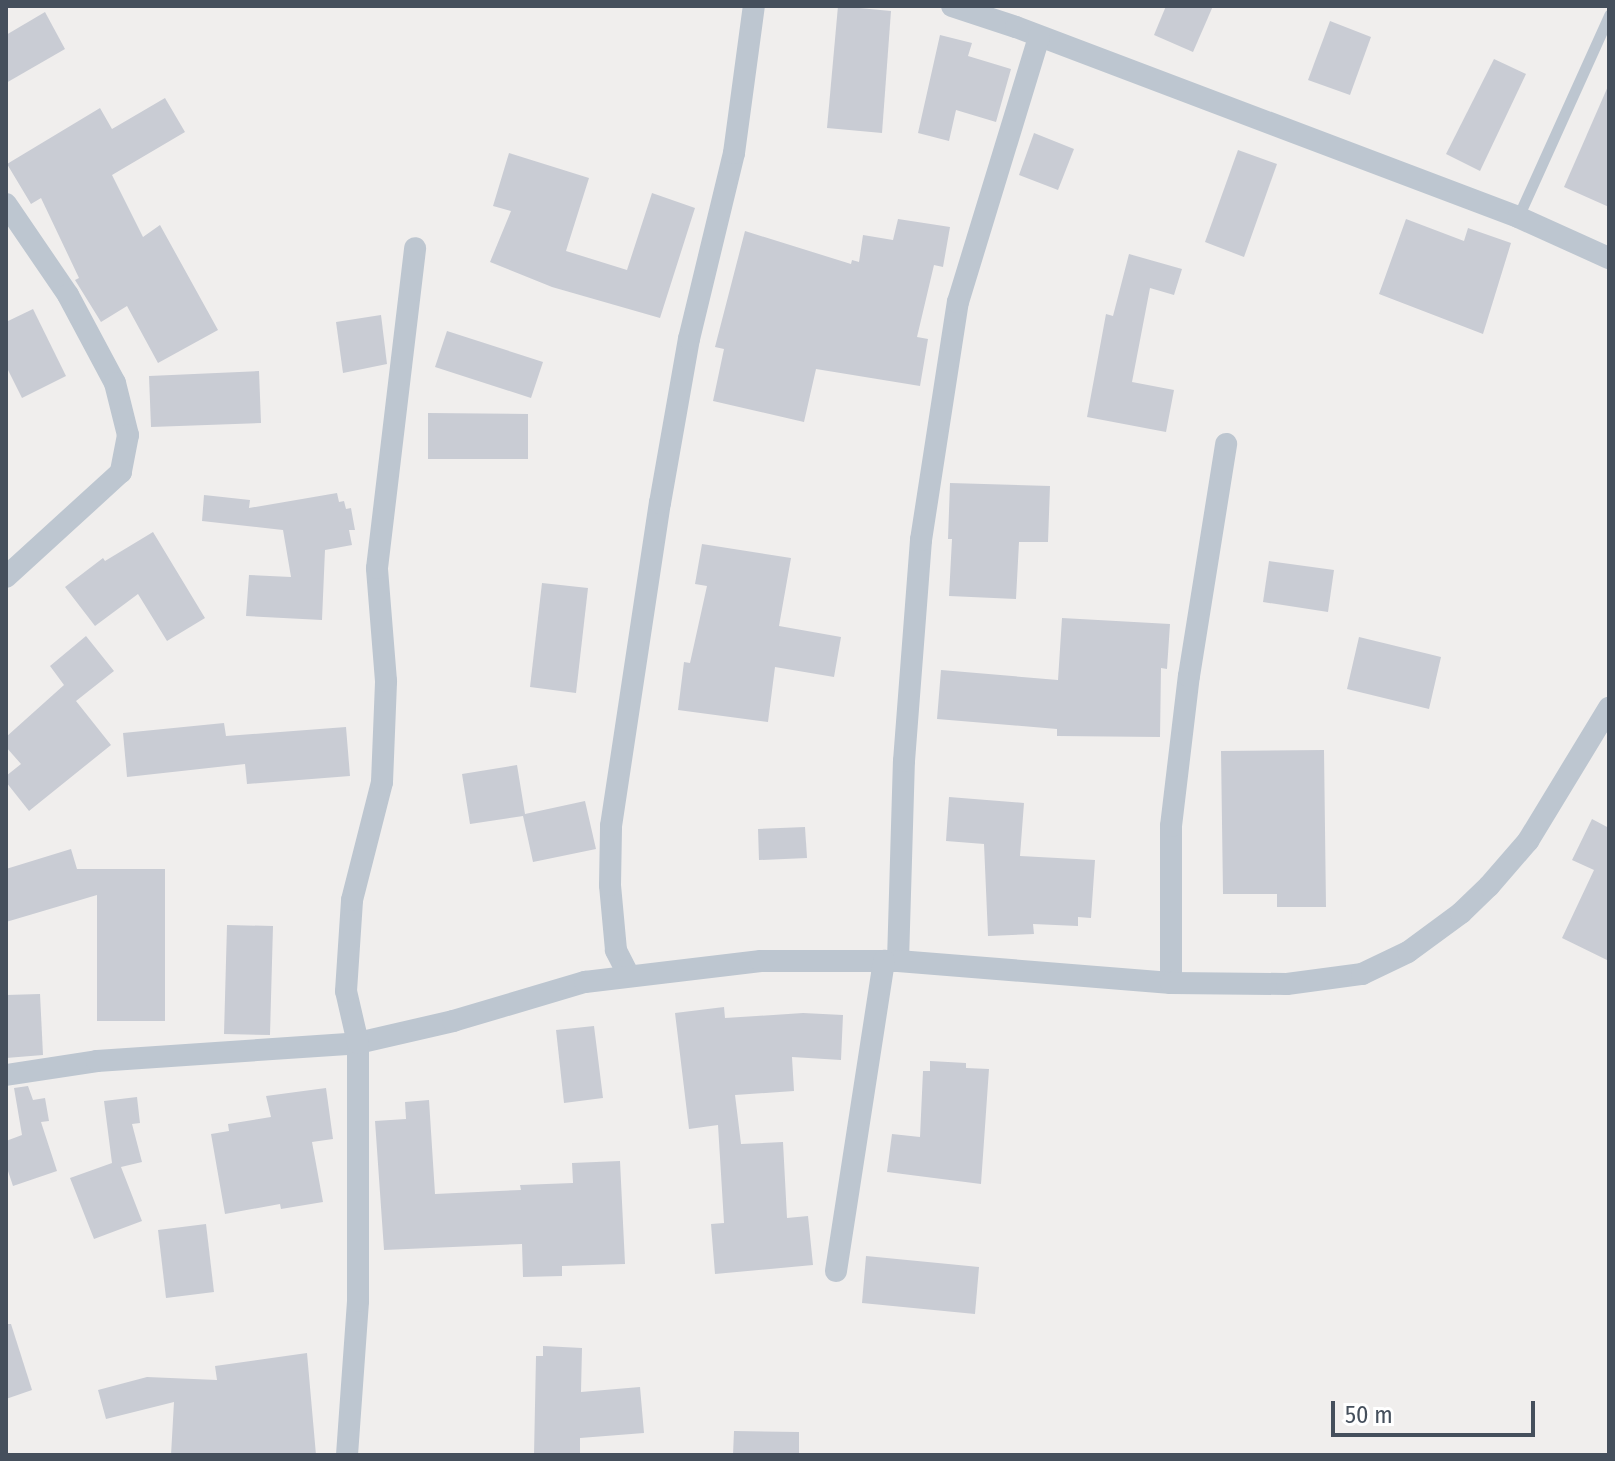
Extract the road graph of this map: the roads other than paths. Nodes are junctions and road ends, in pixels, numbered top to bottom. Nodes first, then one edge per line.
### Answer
1 (754, 6) edge
2 (952, 6) edge
3 (1609, 15) edge
4 (1020, 16) edge
5 (1039, 37) junction
6 (6, 204) edge
7 (1518, 217) junction
8 (415, 248) dead end
9 (1609, 258) edge
10 (1226, 444) dead end
11 (6, 577) edge
12 (1609, 708) edge
13 (891, 961) junction
14 (628, 974) junction
15 (1171, 983) junction
16 (358, 1043) junction
17 (6, 1075) edge
18 (836, 1271) dead end
19 (347, 1455) edge

1 - 14 street
2 - 4 street
3 - 7 lane
4 - 5 street
5 - 7 street
5 - 13 street
6 - 11 street
7 - 9 street
8 - 16 street
10 - 15 street
12 - 15 street
13 - 14 street
13 - 15 street
13 - 18 street
14 - 16 street
16 - 17 street
16 - 19 street

